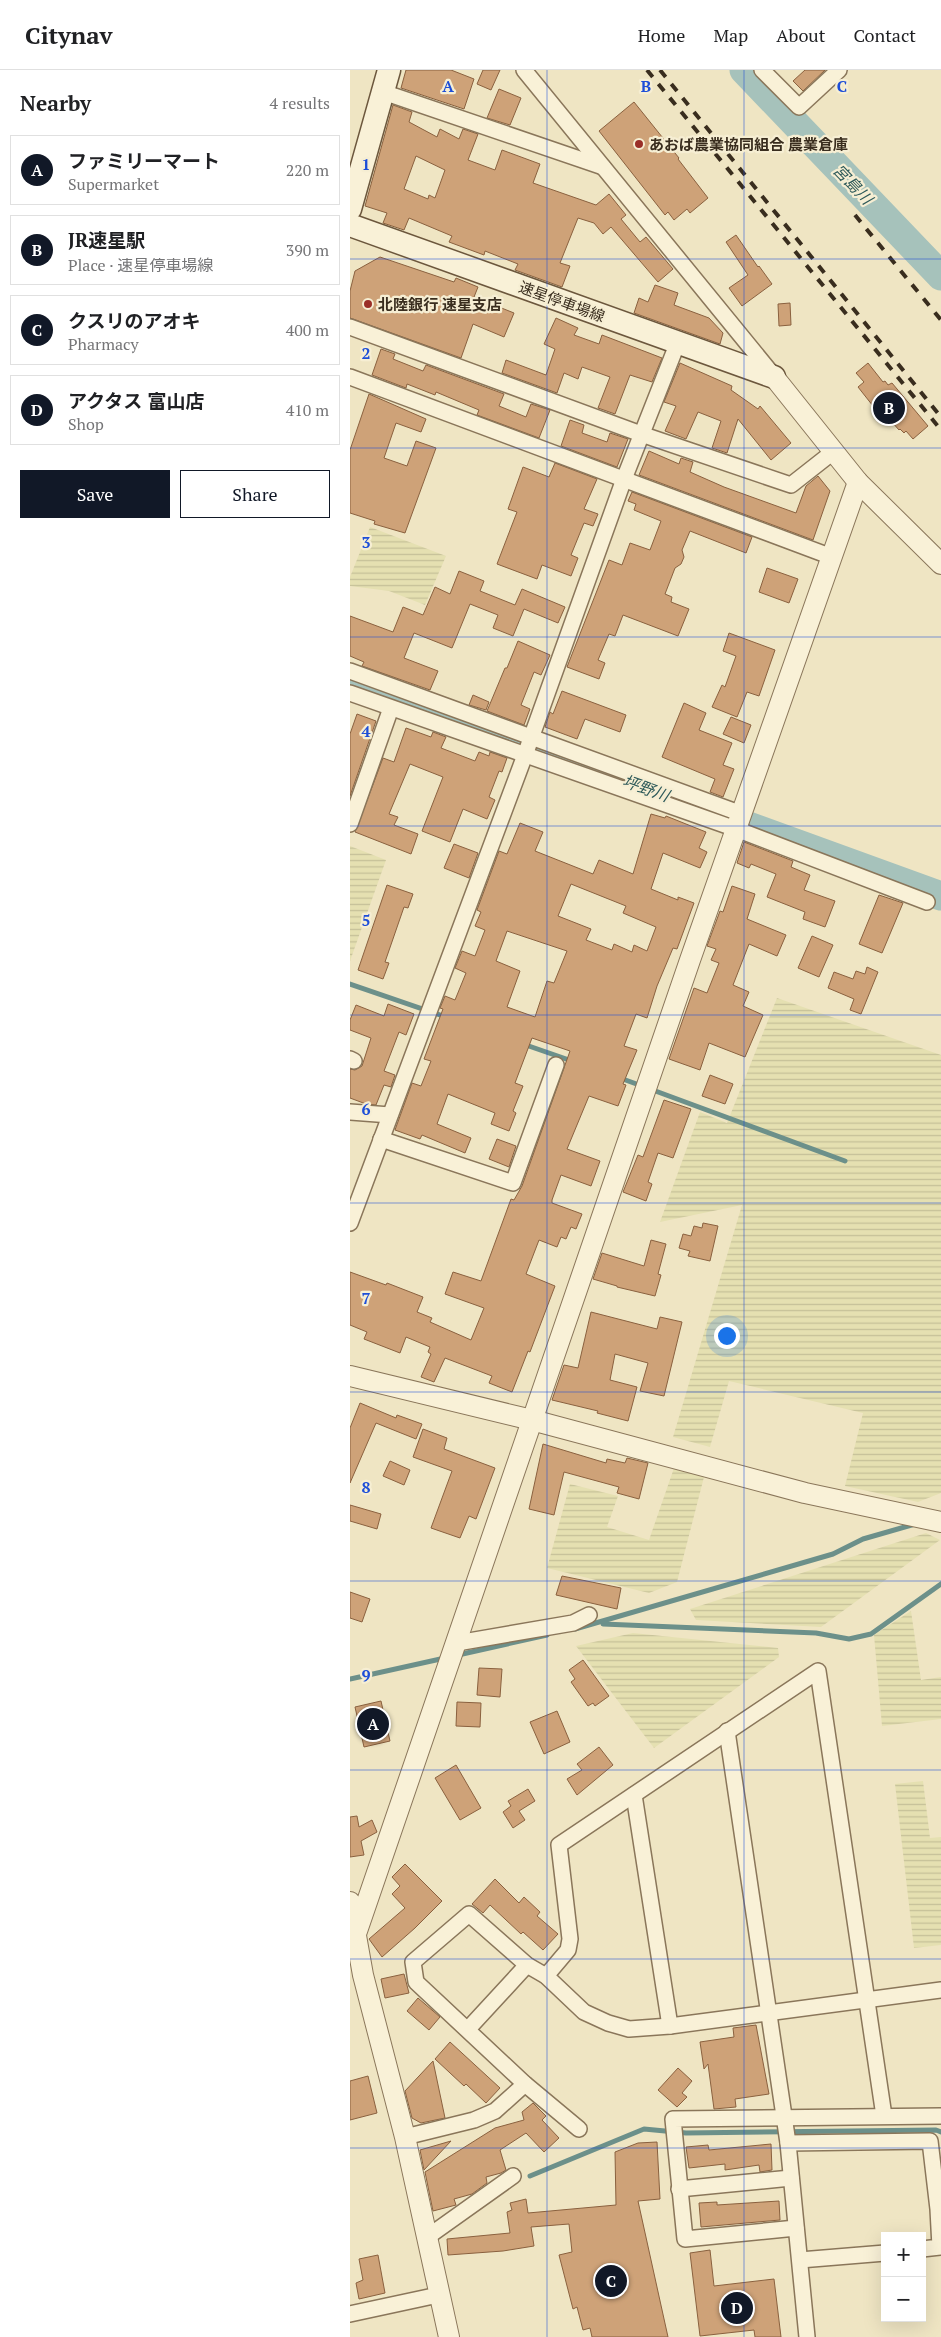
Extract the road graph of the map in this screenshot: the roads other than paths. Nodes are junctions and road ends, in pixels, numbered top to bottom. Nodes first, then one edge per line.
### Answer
1 (389, 70) edge
2 (524, 70) edge
3 (762, 70) edge
4 (839, 70) edge
5 (383, 92) junction
6 (603, 167) junction
7 (350, 209) edge
8 (350, 226) edge
9 (350, 327) edge
10 (678, 342) junction
11 (350, 377) edge
12 (774, 377) junction
13 (641, 434) junction
14 (833, 452) junction
15 (624, 479) junction
16 (858, 482) junction
17 (832, 557) junction
18 (941, 564) edge
19 (350, 671) edge
20 (350, 693) edge
21 (391, 708) junction
22 (531, 736) junction
23 (525, 755) junction
24 (739, 822) junction
25 (350, 824) edge
26 (927, 902) dead end
27 (556, 1065) dead end
28 (350, 1112) edge
29 (390, 1115) junction
30 (381, 1139) junction
31 (350, 1223) edge
32 (350, 1376) edge
33 (532, 1420) junction
34 (941, 1522) edge
35 (589, 1615) dead end
36 (456, 1646) junction
37 (727, 1731) junction
38 (634, 1795) junction
39 (350, 1902) edge
40 (357, 1931) junction
41 (527, 1965) junction
42 (546, 1976) junction
43 (357, 1978) edge
44 (941, 1990) edge
45 (868, 1999) junction
46 (770, 2014) junction
47 (670, 2026) junction
48 (468, 2029) junction
49 (526, 2084) junction
50 (884, 2116) junction
51 (941, 2116) edge
52 (784, 2118) junction
53 (579, 2129) dead end
54 (405, 2137) junction
55 (788, 2143) junction
56 (513, 2176) dead end
57 (791, 2178) junction
58 (679, 2189) junction
59 (940, 2209) edge
60 (796, 2228) junction
61 (426, 2238) junction
62 (926, 2249) edge
63 (881, 2253) edge
64 (800, 2260) junction
65 (438, 2295) junction
66 (350, 2314) edge
67 (449, 2337) edge
68 (807, 2337) edge

1 - 5 main road
2 - 6 street
3 - 4 street
5 - 6 street
5 - 7 main road
6 - 12 street
8 - 10 main road, 速星停車場線
9 - 13 street
10 - 12 main road, 速星停車場線
10 - 13 street
11 - 15 street
12 - 14 street
13 - 14 street
13 - 15 street
14 - 16 street
15 - 17 street
15 - 22 street
16 - 17 street
16 - 18 street
17 - 24 street
19 - 22 street
20 - 21 street
21 - 23 street
21 - 25 street
22 - 23 street
22 - 24 street
23 - 24 street
23 - 29 street
24 - 26 street
24 - 33 street
27 - 30 street
28 - 29 street
29 - 30 street
30 - 31 street
32 - 33 street
33 - 34 street
33 - 36 street
35 - 36 street
36 - 40 street
37 - 38 street
37 - 45 street
37 - 46 street
38 - 42 street
38 - 47 street
39 - 40 street
40 - 43 street
41 - 42 street
41 - 48 street
41 - 48 street
42 - 47 street
43 - 54 street
44 - 45 street
45 - 46 street
45 - 50 street
46 - 47 street
46 - 52 street
48 - 49 street
49 - 53 street
49 - 54 street
50 - 51 street
50 - 52 street
52 - 55 street
52 - 58 street
54 - 61 street
55 - 57 street
55 - 59 street
56 - 61 street
57 - 58 street
57 - 60 street
58 - 60 street
59 - 62 street
60 - 64 street
61 - 65 street
63 - 64 street
64 - 68 street
65 - 66 street
65 - 67 street

